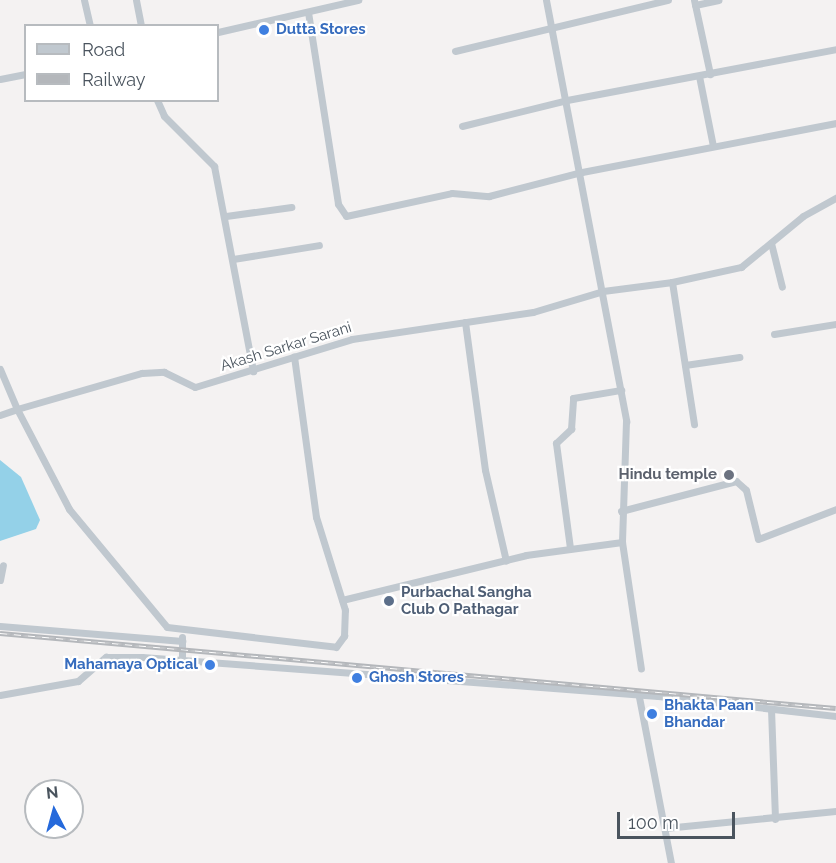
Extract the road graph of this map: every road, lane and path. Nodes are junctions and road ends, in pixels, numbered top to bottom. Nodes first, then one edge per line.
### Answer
1 (84, 0) edge
2 (136, 0) edge
3 (358, 0) edge
4 (546, 0) edge
5 (668, 0) edge
6 (718, 0) edge
7 (694, 2) edge
8 (308, 12) junction
9 (90, 24) edge
10 (141, 24) edge
11 (553, 31) junction
12 (219, 32) edge
13 (836, 49) edge
14 (455, 51) dead end
15 (24, 74) edge
16 (710, 74) junction
17 (699, 76) junction
18 (0, 79) edge
19 (567, 100) junction
20 (158, 102) edge
21 (836, 123) edge
22 (462, 126) dead end
23 (713, 146) junction
24 (582, 172) junction
25 (836, 198) edge
26 (291, 207) dead end
27 (226, 216) junction
28 (771, 243) junction
29 (319, 245) dead end
30 (233, 259) junction
31 (672, 282) junction
32 (782, 286) dead end
33 (603, 291) junction
34 (465, 322) junction
35 (836, 324) edge
36 (774, 334) dead end
37 (294, 357) junction
38 (739, 357) dead end
39 (685, 364) junction
40 (0, 369) edge
41 (253, 371) junction
42 (621, 390) junction
43 (17, 410) junction
44 (0, 415) edge
45 (694, 424) dead end
46 (836, 509) edge
47 (621, 511) junction
48 (622, 542) junction
49 (570, 548) junction
50 (506, 561) junction
51 (3, 565) dead end
52 (0, 580) edge
53 (342, 600) junction
54 (0, 625) edge
55 (182, 632) junction
56 (182, 641) junction
57 (182, 658) junction
58 (641, 669) dead end
59 (0, 694) edge
60 (639, 697) junction
61 (771, 709) junction
62 (836, 716) edge
63 (836, 811) edge
64 (776, 819) junction
65 (665, 828) junction
66 (671, 863) edge

1 - 9 street
2 - 10 street
3 - 8 street
4 - 11 street
5 - 11 street
6 - 7 street
7 - 16 street
8 - 12 street
8 - 24 street
11 - 14 street
11 - 19 street
13 - 16 street
15 - 18 street
16 - 17 street
17 - 19 street
17 - 23 street
19 - 22 street
19 - 24 street
20 - 27 street
21 - 23 street
23 - 24 street
24 - 33 street
25 - 28 street, Akash Sarkar Sarani
26 - 27 street
27 - 30 street
28 - 31 street, Akash Sarkar Sarani
28 - 32 street
29 - 30 street
30 - 41 street
31 - 33 street, Akash Sarkar Sarani
31 - 39 street
33 - 34 street, Akash Sarkar Sarani
33 - 42 street
34 - 37 street, Akash Sarkar Sarani
34 - 50 street
35 - 36 street
37 - 41 street, Akash Sarkar Sarani
37 - 53 street
38 - 39 street
39 - 45 street
40 - 43 street
41 - 43 street, Akash Sarkar Sarani
42 - 47 street
42 - 49 street
43 - 44 street, Akash Sarkar Sarani
43 - 55 street
46 - 47 street
47 - 48 street
48 - 49 street
48 - 58 street
49 - 50 street
50 - 53 street
51 - 52 street
53 - 55 street
54 - 56 street
55 - 56 street
56 - 57 street
57 - 59 street
57 - 60 street
60 - 61 street
60 - 65 street
61 - 62 street
61 - 64 street
63 - 64 street
64 - 65 street
65 - 66 street

